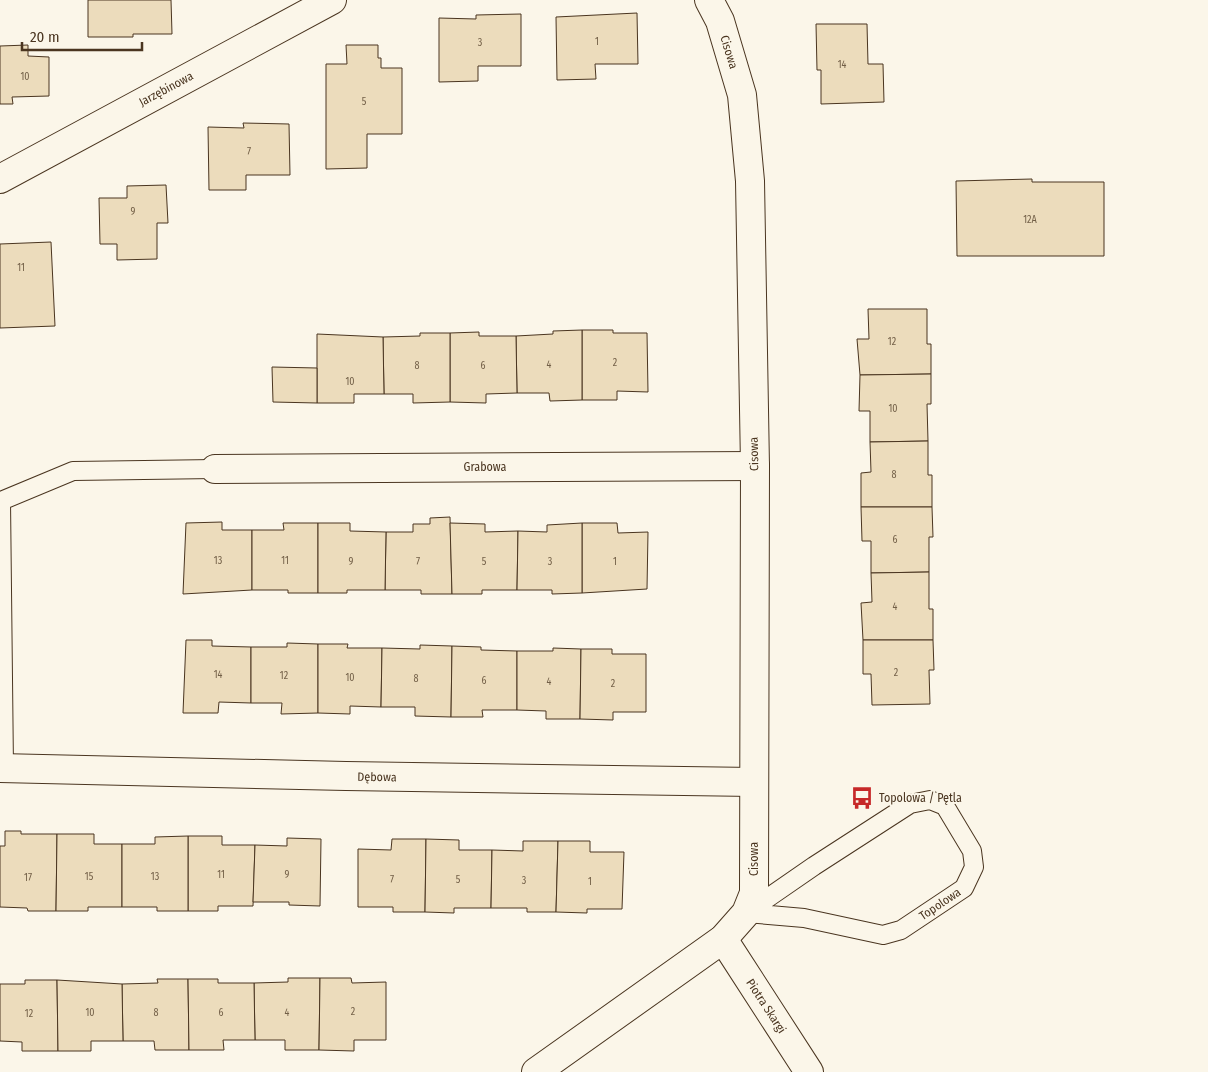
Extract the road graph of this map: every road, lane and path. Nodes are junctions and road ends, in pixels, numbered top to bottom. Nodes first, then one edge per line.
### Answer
1 (332, 0) edge
2 (709, 0) edge
3 (0, 179) edge
4 (754, 466) junction
5 (215, 469) joint
6 (2, 768) edge
7 (754, 782) junction
8 (746, 913) junction
9 (723, 939) junction
10 (536, 1072) edge
11 (809, 1072) edge

1 - 3 street, Jarzębinowa
2 - 4 street, Cisowa
4 - 5 street, Grabowa
4 - 7 street, Cisowa
5 - 6 lane
6 - 7 street, Dębowa
7 - 8 street, Cisowa
8 - 8 lane, Topolowa
8 - 9 street, Topolowa
9 - 10 street, Topolowa
9 - 11 street, Piotra Skargi

